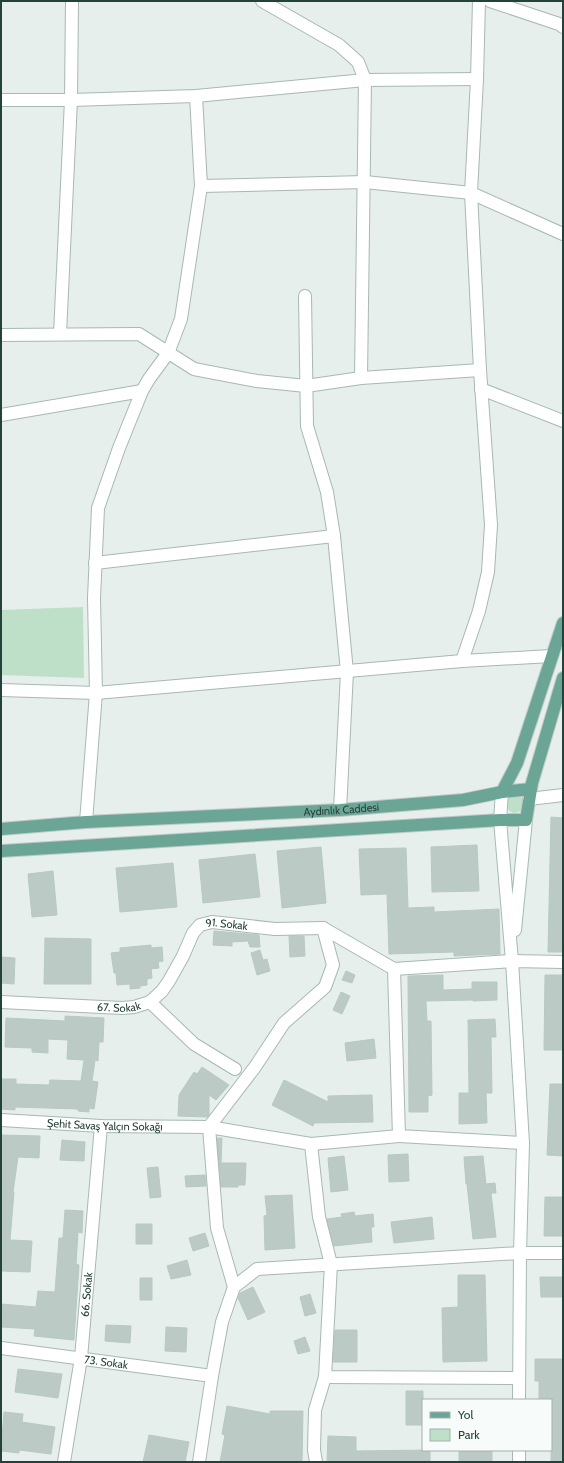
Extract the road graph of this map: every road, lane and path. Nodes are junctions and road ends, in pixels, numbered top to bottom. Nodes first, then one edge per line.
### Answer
1 (72, 1) edge
2 (262, 1) edge
3 (479, 1) edge
4 (490, 1) edge
5 (563, 27) edge
6 (477, 79) junction
7 (365, 80) junction
8 (196, 96) junction
9 (1, 100) edge
10 (70, 100) junction
11 (364, 182) junction
12 (201, 186) junction
13 (471, 193) junction
14 (563, 234) edge
15 (305, 296) dead end
16 (60, 334) junction
17 (1, 335) edge
18 (168, 353) junction
19 (480, 370) junction
20 (361, 378) junction
21 (306, 386) junction
22 (481, 389) junction
23 (142, 391) junction
24 (1, 415) edge
25 (563, 421) edge
26 (334, 536) junction
27 (95, 563) junction
28 (563, 623) edge
29 (551, 656) junction
30 (462, 661) junction
31 (347, 672) junction
32 (563, 678) edge
33 (1, 690) edge
34 (96, 693) junction
35 (502, 792) junction
36 (530, 794) junction
37 (563, 795) edge
38 (340, 810) junction
39 (500, 820) junction
40 (526, 820) junction
41 (86, 822) junction
42 (1, 829) edge
43 (1, 851) edge
44 (322, 928) junction
45 (512, 961) junction
46 (563, 962) edge
47 (394, 969) junction
48 (1, 1002) edge
49 (150, 1002) junction
50 (235, 1068) dead end
51 (1, 1120) edge
52 (101, 1126) junction
53 (209, 1127) junction
54 (399, 1136) junction
55 (523, 1142) junction
56 (311, 1144) junction
57 (520, 1253) junction
58 (563, 1253) edge
59 (331, 1264) junction
60 (234, 1287) junction
61 (1, 1348) edge
62 (81, 1358) junction
63 (212, 1376) junction
64 (325, 1377) junction
65 (519, 1378) junction
66 (519, 1399) edge
67 (519, 1451) edge
68 (64, 1462) edge
69 (199, 1462) edge
70 (316, 1462) edge
71 (519, 1462) edge

1 - 10 street
2 - 7 street
3 - 6 street
4 - 5 street
6 - 7 street
6 - 13 street
7 - 8 street
7 - 11 street
8 - 10 street
8 - 12 street
9 - 10 street
10 - 16 street
11 - 12 street
11 - 13 street
11 - 20 street
12 - 18 street
13 - 14 street
13 - 19 street
15 - 21 street
16 - 17 street
16 - 18 street
18 - 21 street
18 - 23 street
19 - 20 street
19 - 22 street
20 - 21 street
21 - 26 street
22 - 25 street
22 - 30 street
23 - 24 street
23 - 27 street
26 - 27 street
26 - 31 street
27 - 34 street
28 - 29 main road
29 - 30 street
29 - 35 main road
30 - 31 street
31 - 34 street
31 - 38 street
32 - 36 main road
33 - 34 street
34 - 41 street
35 - 36 main road, Aydınlık Caddesi
35 - 38 main road, Aydınlık Caddesi
35 - 39 street
36 - 37 street
36 - 40 main road
38 - 41 main road, Aydınlık Caddesi
39 - 40 main road, Aydınlık Caddesi
39 - 43 main road, Aydınlık Caddesi
39 - 45 street
40 - 45 street
41 - 42 main road, Aydınlık Caddesi
44 - 47 street
44 - 49 street, 91. Sokak
44 - 53 street
45 - 46 street
45 - 47 street
45 - 55 street
47 - 54 street
48 - 49 street, 67. Sokak
49 - 50 street, 67. Sokak
51 - 52 street, Şehit Savaş Yalçın Sokağı
52 - 53 street, Şehit Savaş Yalçın Sokağı
52 - 62 street, 66. Sokak
53 - 56 street, Şehit Savaş Yalçın Sokağı
53 - 60 street
54 - 55 street, Şehit Savaş Yalçın Sokağı
54 - 56 street, Şehit Savaş Yalçın Sokağı
55 - 57 street
56 - 59 street
57 - 58 street
57 - 59 street
57 - 65 street
59 - 60 street
59 - 64 street
60 - 63 street
61 - 62 street, 73. Sokak
62 - 63 street, 73. Sokak
62 - 68 street, 66. Sokak
63 - 69 street
64 - 65 street
64 - 70 street
65 - 66 street
67 - 71 street

